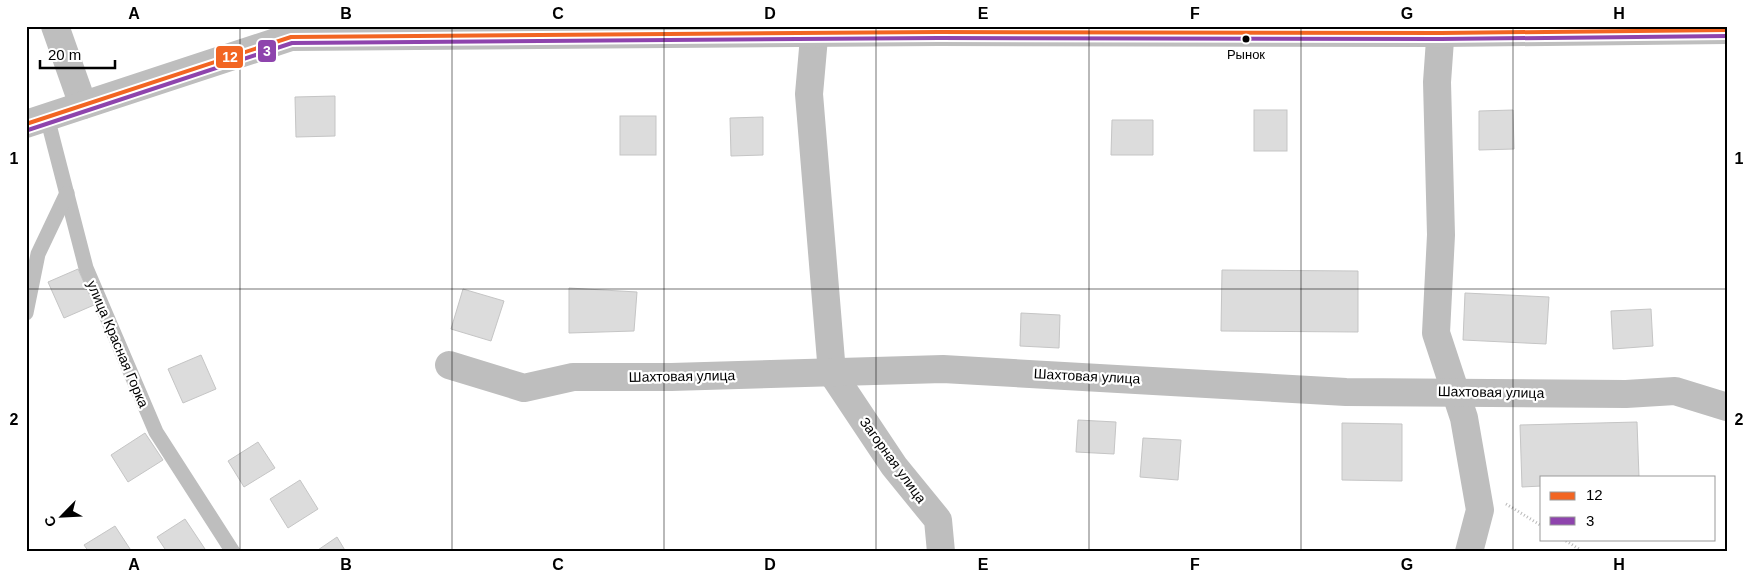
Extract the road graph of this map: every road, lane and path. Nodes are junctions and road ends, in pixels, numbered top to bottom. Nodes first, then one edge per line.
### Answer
1 (55, 26) edge
2 (815, 29) edge
3 (1441, 30) edge
4 (1727, 30) edge
5 (291, 31) edge
6 (83, 105) junction
7 (37, 121) edge
8 (67, 193) junction
9 (26, 313) edge
10 (449, 365) dead end
11 (832, 373) junction
12 (1455, 391) junction
13 (1727, 407) edge
14 (1476, 486) junction
15 (1540, 525) edge
16 (1565, 540) edge
17 (234, 552) edge
18 (941, 552) edge
19 (1469, 552) edge
20 (1579, 552) edge

1 - 6 street
2 - 3 street
2 - 5 street
2 - 11 street
3 - 4 street
3 - 12 street
5 - 6 street
6 - 7 street
7 - 8 lane, улица Красная Горка
8 - 9 lane
8 - 17 lane, улица Красная Горка
10 - 11 street, Шахтовая улица
11 - 12 street, Шахтовая улица
11 - 18 street, Загорная улица
12 - 13 street, Шахтовая улица
12 - 14 street
14 - 15 path
14 - 19 street
16 - 20 path

